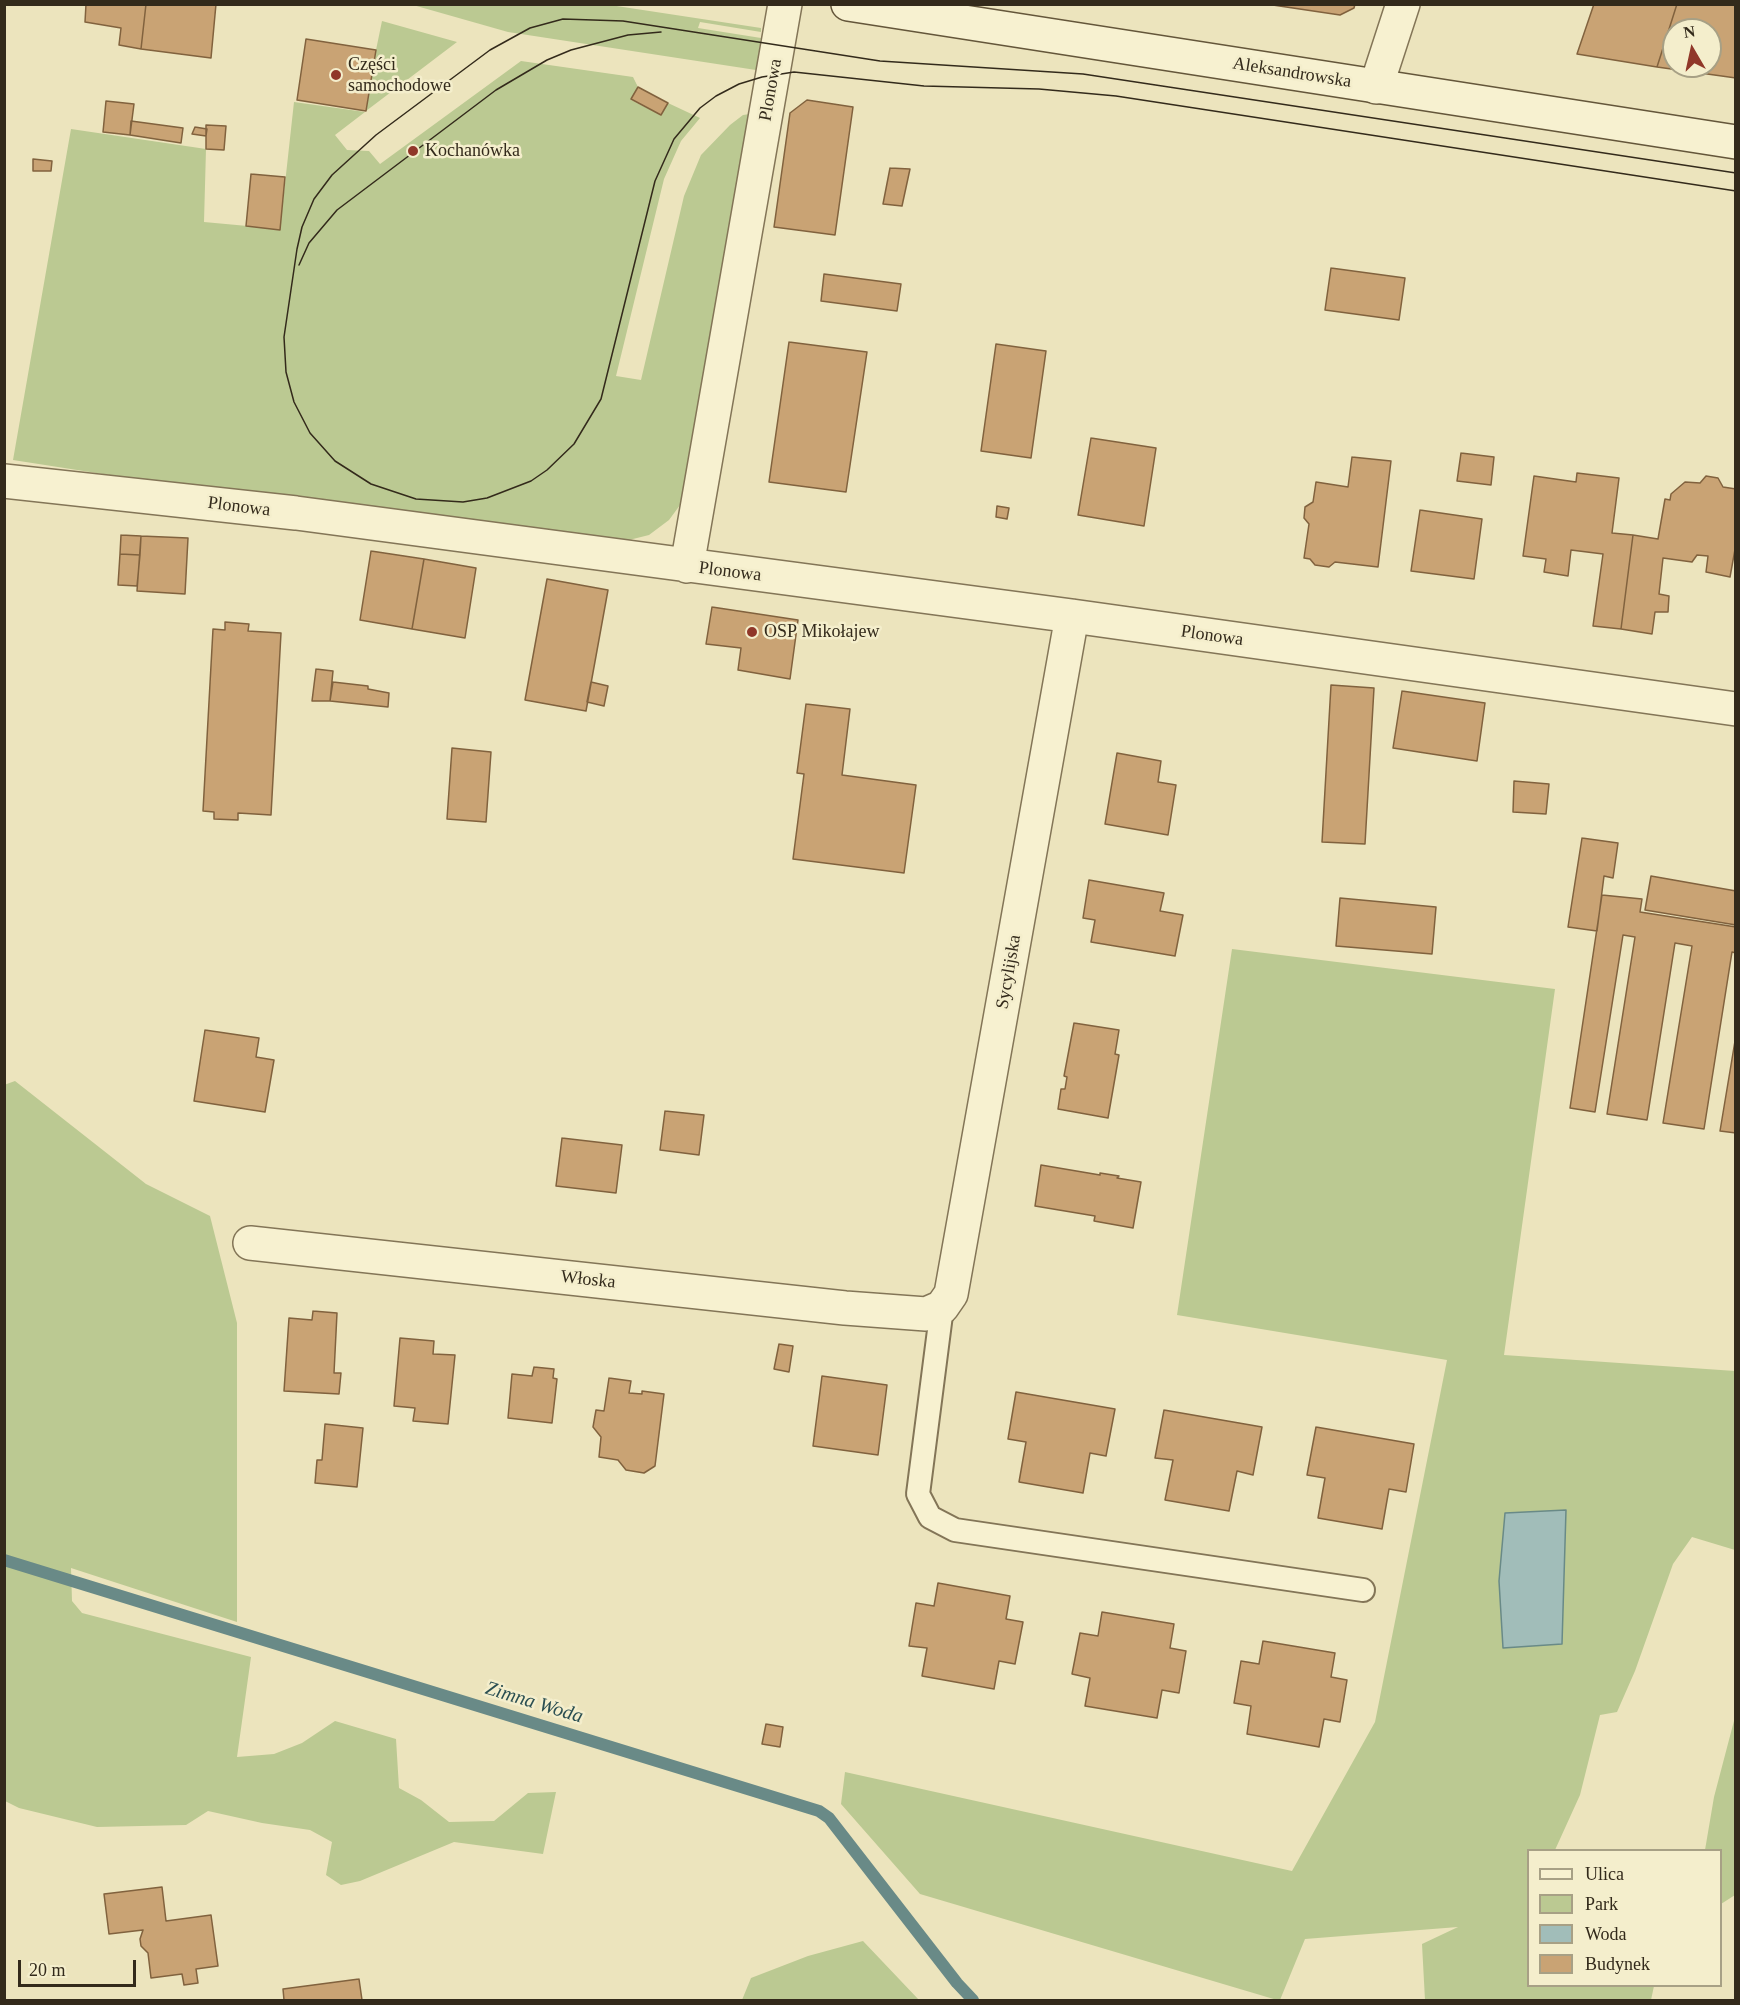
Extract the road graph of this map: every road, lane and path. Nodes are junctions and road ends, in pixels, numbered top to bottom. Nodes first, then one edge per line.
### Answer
1 (785, 4) edge
2 (848, 4) edge
3 (1403, 4) edge
4 (901, 8) edge
5 (1376, 87) junction
6 (1736, 142) edge
7 (4, 481) edge
8 (687, 566) junction
9 (1072, 616) junction
10 (1736, 709) edge
11 (250, 1243) dead end
12 (934, 1311) junction
13 (1363, 1590) dead end

1 - 8 street, Plonowa
2 - 4 street, Aleksandrowska
3 - 5 street
4 - 5 street, Aleksandrowska
5 - 6 street, Aleksandrowska
7 - 8 street, Plonowa
8 - 9 street, Plonowa
9 - 10 street, Plonowa
9 - 12 street, Sycylijska
11 - 12 street, Włoska
12 - 13 lane

